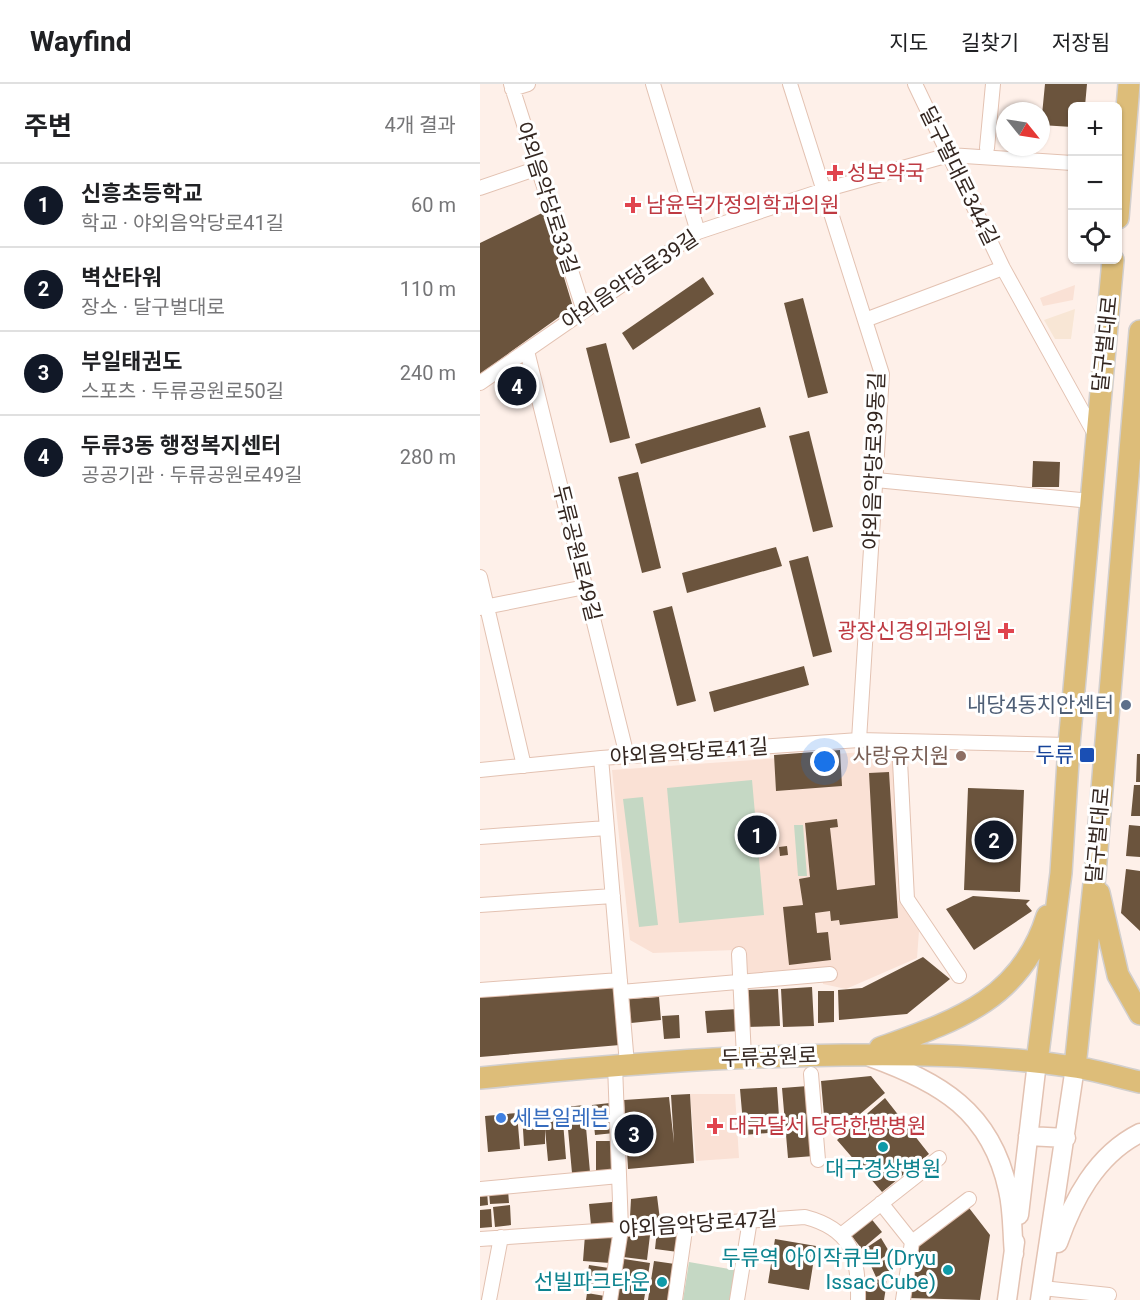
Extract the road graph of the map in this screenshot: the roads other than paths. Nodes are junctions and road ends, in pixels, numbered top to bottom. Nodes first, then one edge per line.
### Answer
1 (528, 84) edge
2 (654, 84) edge
3 (790, 84) edge
4 (915, 84) edge
5 (993, 84) edge
6 (1129, 84) edge
7 (512, 87) edge
8 (987, 148) dead end
9 (949, 154) junction
10 (1121, 156) edge
11 (1068, 163) edge
12 (538, 168) junction
13 (480, 188) edge
14 (824, 190) junction
15 (698, 232) junction
16 (1113, 264) edge
17 (1004, 268) junction
18 (584, 311) junction
19 (865, 320) junction
20 (1140, 331) edge
21 (527, 351) junction
22 (480, 384) edge
23 (1096, 436) junction
24 (876, 480) junction
25 (1091, 501) junction
26 (480, 577) edge
27 (585, 587) junction
28 (483, 607) edge
29 (859, 741) junction
30 (899, 741) junction
31 (1070, 745) junction
32 (627, 756) junction
33 (601, 758) junction
34 (524, 765) junction
35 (480, 770) edge
36 (607, 828) junction
37 (480, 837) edge
38 (1061, 873) junction
39 (1095, 874) junction
40 (614, 896) junction
41 (480, 905) edge
42 (740, 954) dead end
43 (830, 974) dead end
44 (959, 975) dead end
45 (741, 983) junction
46 (621, 986) junction
47 (480, 990) edge
48 (1140, 1014) edge
49 (862, 1054) junction
50 (744, 1058) junction
51 (621, 1064) junction
52 (1056, 1065) junction
53 (811, 1074) dead end
54 (480, 1078) edge
55 (1140, 1082) edge
56 (1140, 1133) edge
57 (1028, 1136) junction
58 (1066, 1138) junction
59 (939, 1158) dead end
60 (818, 1160) dead end
61 (619, 1176) junction
62 (480, 1189) edge
63 (969, 1199) dead end
64 (881, 1203) junction
65 (750, 1220) junction
66 (686, 1223) junction
67 (621, 1229) junction
68 (841, 1234) junction
69 (501, 1237) junction
70 (480, 1239) edge
71 (912, 1242) junction
72 (1014, 1254) junction
73 (1041, 1294) edge
74 (1109, 1295) dead end
75 (489, 1300) edge
76 (609, 1300) edge
77 (675, 1300) edge
78 (737, 1300) edge
79 (858, 1300) edge
80 (903, 1300) edge
81 (1006, 1300) edge

1 - 7 street
2 - 15 street
3 - 14 street, 야외음악당로39동길
4 - 9 street, 달구벌대로344길
5 - 8 street
6 - 10 main road
7 - 12 street, 야외음악당로33길
9 - 11 street, 야외음악당로39길
9 - 14 street, 야외음악당로39길
9 - 17 street, 달구벌대로344길
12 - 13 street
12 - 18 street, 야외음악당로33길
14 - 15 street, 야외음악당로39길
14 - 19 street, 야외음악당로39동길
15 - 18 street, 야외음악당로39길
16 - 23 main road, 달구벌대로
17 - 19 street, 달구벌대로344길
17 - 23 street, 달구벌대로344길
18 - 21 street, 야외음악당로39길
19 - 24 street, 야외음악당로39동길
20 - 39 main road, 달구벌대로
21 - 22 street, 야외음악당로39길
21 - 27 street, 두류공원로49길
23 - 25 main road, 달구벌대로
24 - 25 street
24 - 29 street, 야외음악당로39동길
25 - 31 main road, 달구벌대로
26 - 28 street
27 - 28 street
27 - 32 street, 두류공원로49길
28 - 34 street
29 - 30 street, 야외음악당로41길
29 - 32 street, 야외음악당로41길
30 - 31 street, 야외음악당로41길
30 - 44 street
31 - 38 main road, 달구벌대로
32 - 33 street, 야외음악당로41길
33 - 34 street, 야외음악당로41길
33 - 36 street
34 - 35 street, 야외음악당로41길
36 - 37 street
36 - 40 street
38 - 49 main road
38 - 52 main road, 달구벌대로
39 - 48 main road
39 - 52 main road, 달구벌대로
40 - 41 street
40 - 46 street
42 - 45 street
43 - 45 street
45 - 46 street
45 - 50 street
46 - 47 street
46 - 51 street
49 - 50 main road, 두류공원로
49 - 52 main road, 두류공원로
49 - 72 main road
50 - 51 main road, 두류공원로
51 - 54 main road, 두류공원로
51 - 61 street
52 - 55 main road, 두류공원로
52 - 57 main road, 달구벌대로
52 - 58 main road, 달구벌대로
53 - 60 street
56 - 73 main road
57 - 58 main road
57 - 72 main road, 달구벌대로
58 - 73 main road, 달구벌대로
59 - 64 street
61 - 62 street
61 - 67 street
63 - 71 street
64 - 68 street
64 - 71 street
65 - 66 street, 야외음악당로47길
65 - 68 street, 야외음악당로47길
65 - 78 street
66 - 67 street, 야외음악당로47길
66 - 77 street
67 - 69 street, 야외음악당로47길
67 - 76 street
68 - 79 street
69 - 70 street, 야외음악당로47길
69 - 75 street
71 - 80 street
72 - 81 main road, 달구벌대로
73 - 74 street

